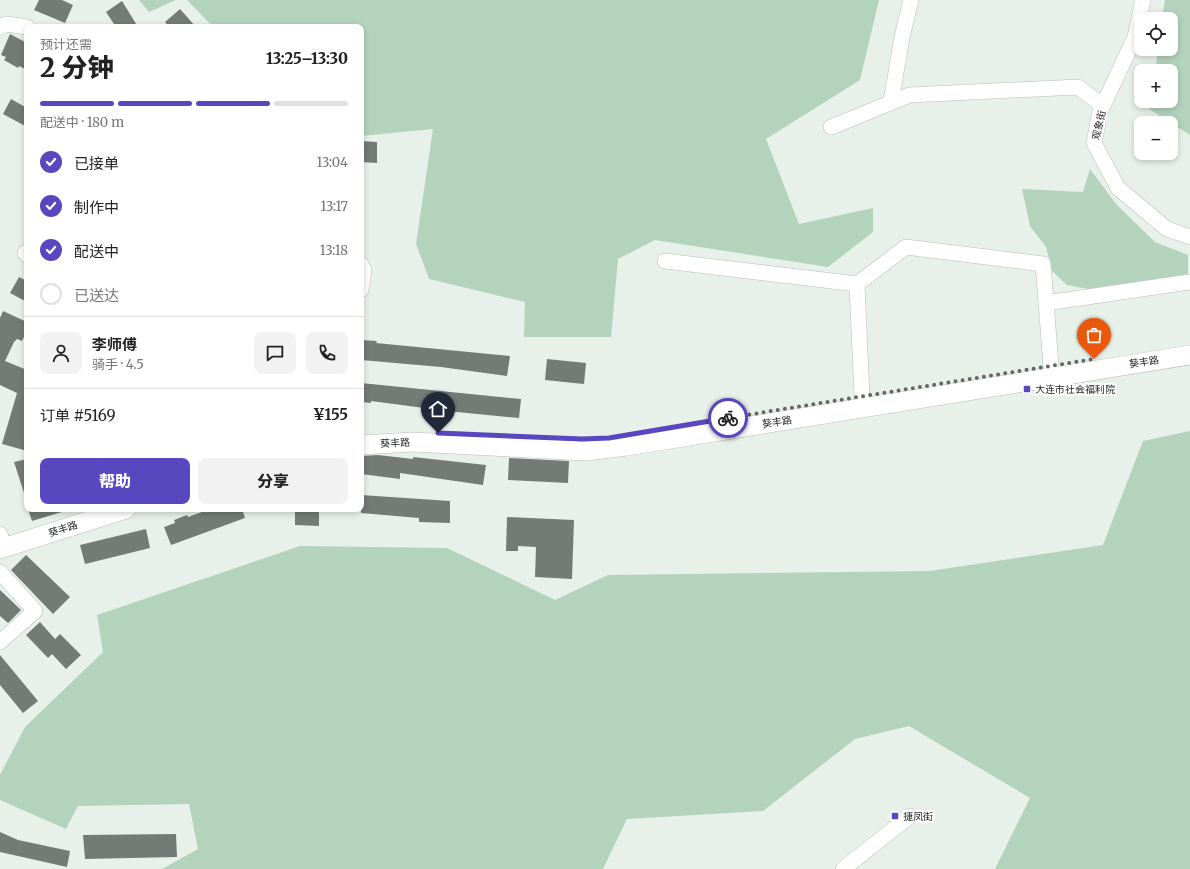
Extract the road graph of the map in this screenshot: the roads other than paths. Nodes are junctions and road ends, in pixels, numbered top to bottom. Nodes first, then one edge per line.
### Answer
1 (911, 0) edge
2 (1143, 0) edge
3 (0, 27) edge
4 (24, 27) edge
5 (891, 102) junction
6 (1103, 106) junction
7 (831, 127) dead end
8 (1190, 237) edge
9 (665, 261) dead end
10 (1190, 282) edge
11 (857, 284) junction
12 (1046, 303) junction
13 (1190, 344) edge
14 (1190, 355) edge
15 (1051, 366) junction
16 (862, 397) junction
17 (364, 433) edge
18 (364, 445) edge
19 (78, 512) edge
20 (114, 512) edge
21 (1, 541) edge
22 (0, 572) edge
23 (0, 642) edge
24 (910, 816) dead end
25 (843, 869) edge

1 - 5 street
2 - 6 street, 观象街
3 - 4 street
5 - 6 street
5 - 7 street
6 - 8 street, 观象街
9 - 11 street
10 - 12 street
11 - 12 street
11 - 16 street
12 - 15 street
13 - 15 main road, 葵丰路
14 - 18 main road, 葵丰路
15 - 16 main road, 葵丰路
16 - 17 main road, 葵丰路
19 - 21 main road, 葵丰路
20 - 21 main road, 葵丰路
22 - 23 street
24 - 25 street

